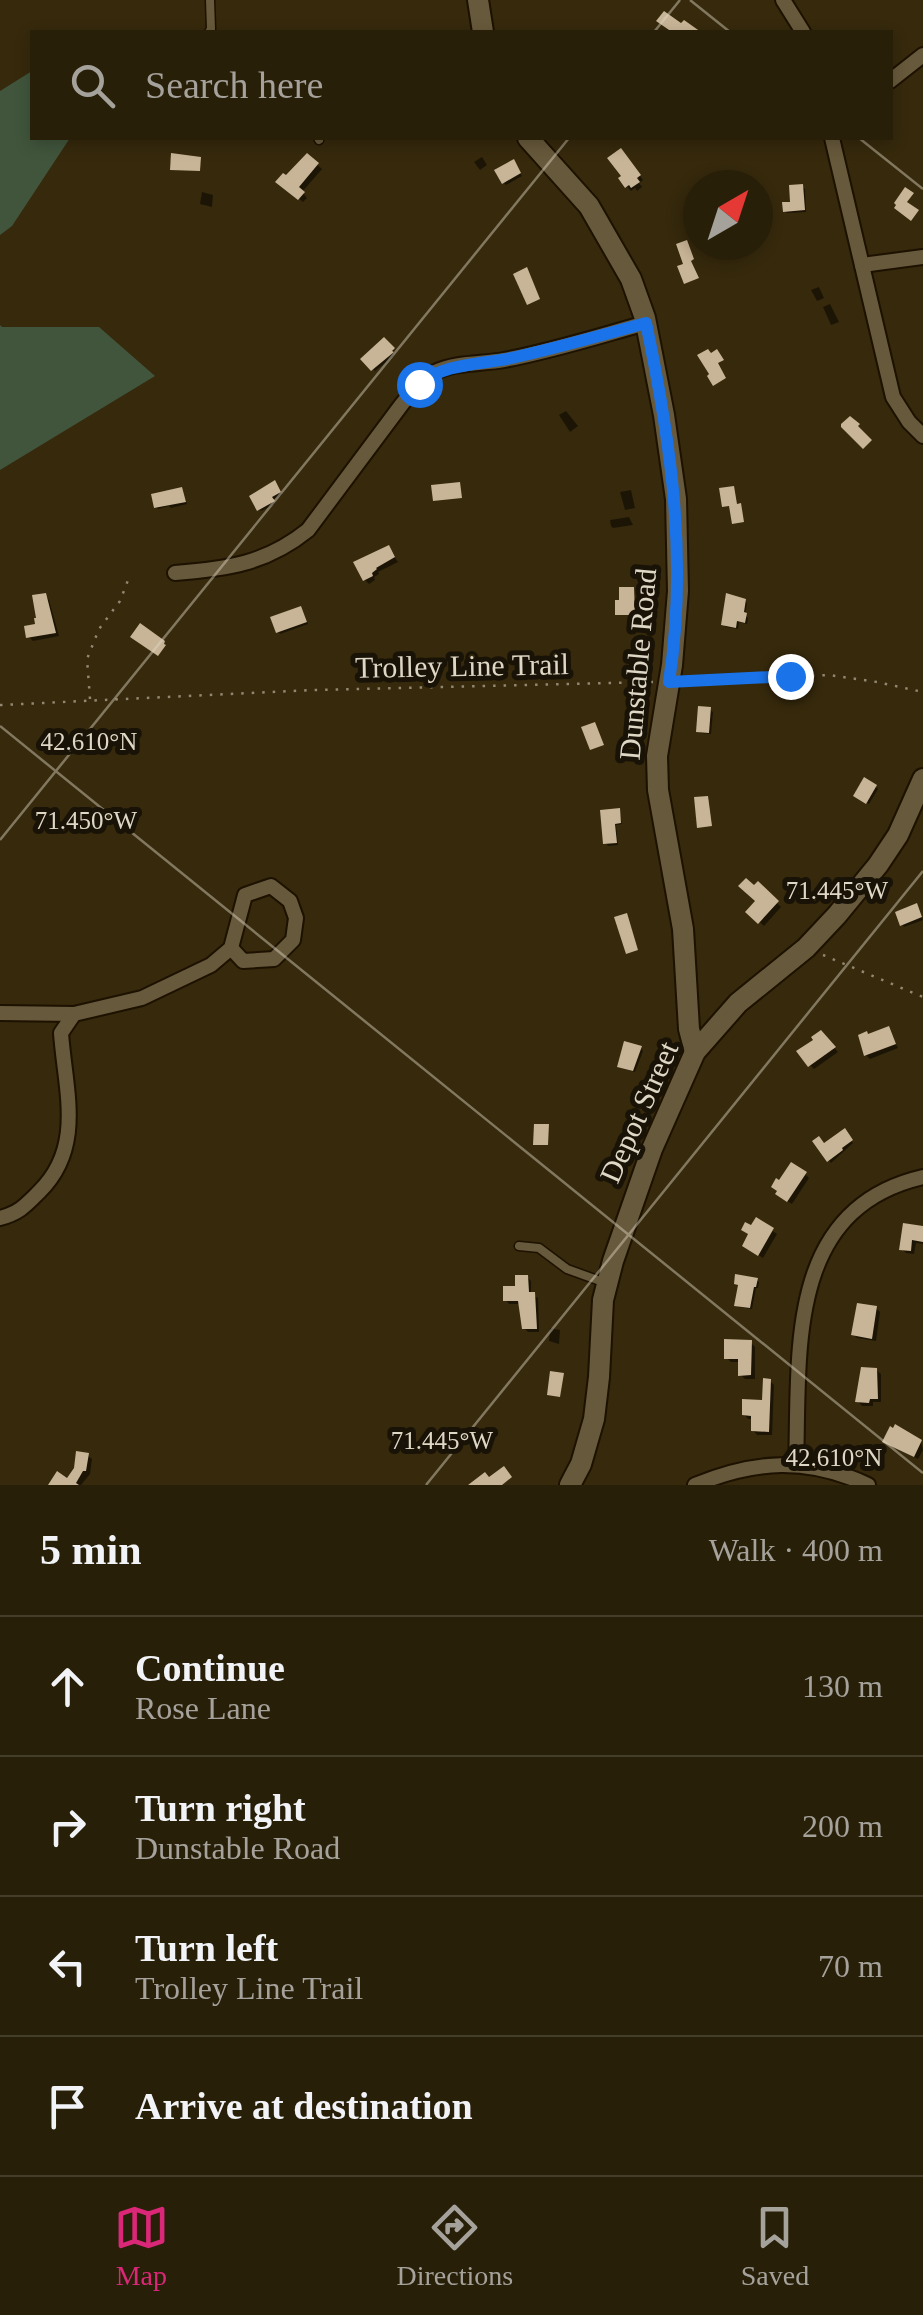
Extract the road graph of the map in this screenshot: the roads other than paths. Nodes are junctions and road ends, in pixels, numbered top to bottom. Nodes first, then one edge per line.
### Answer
1 (210, 0) edge
2 (478, 0) edge
3 (783, 0) edge
4 (210, 30) edge
5 (484, 30) edge
6 (801, 30) edge
7 (923, 56) edge
8 (893, 80) edge
9 (530, 140) edge
10 (832, 140) edge
11 (923, 257) edge
12 (862, 265) junction
13 (646, 323) junction
14 (923, 436) edge
15 (175, 573) dead end
16 (923, 780) edge
17 (231, 948) junction
18 (0, 1014) edge
19 (74, 1014) junction
20 (695, 1052) junction
21 (923, 1176) edge
22 (0, 1218) edge
23 (519, 1246) dead end
24 (607, 1284) junction
25 (796, 1465) junction
26 (570, 1485) edge
27 (695, 1485) edge
28 (868, 1485) edge

1 - 4 lane
2 - 5 street
3 - 6 street
7 - 8 street
9 - 13 street, Dunstable Road
10 - 12 street
11 - 12 street
12 - 14 street
13 - 15 street
13 - 20 street, Dunstable Road
16 - 20 street, Depot Street
17 - 17 street
17 - 19 street
18 - 19 street
19 - 22 street
20 - 24 street, Depot Street
21 - 25 street
23 - 24 lane
24 - 26 street, Depot Street
25 - 27 street
25 - 28 street

